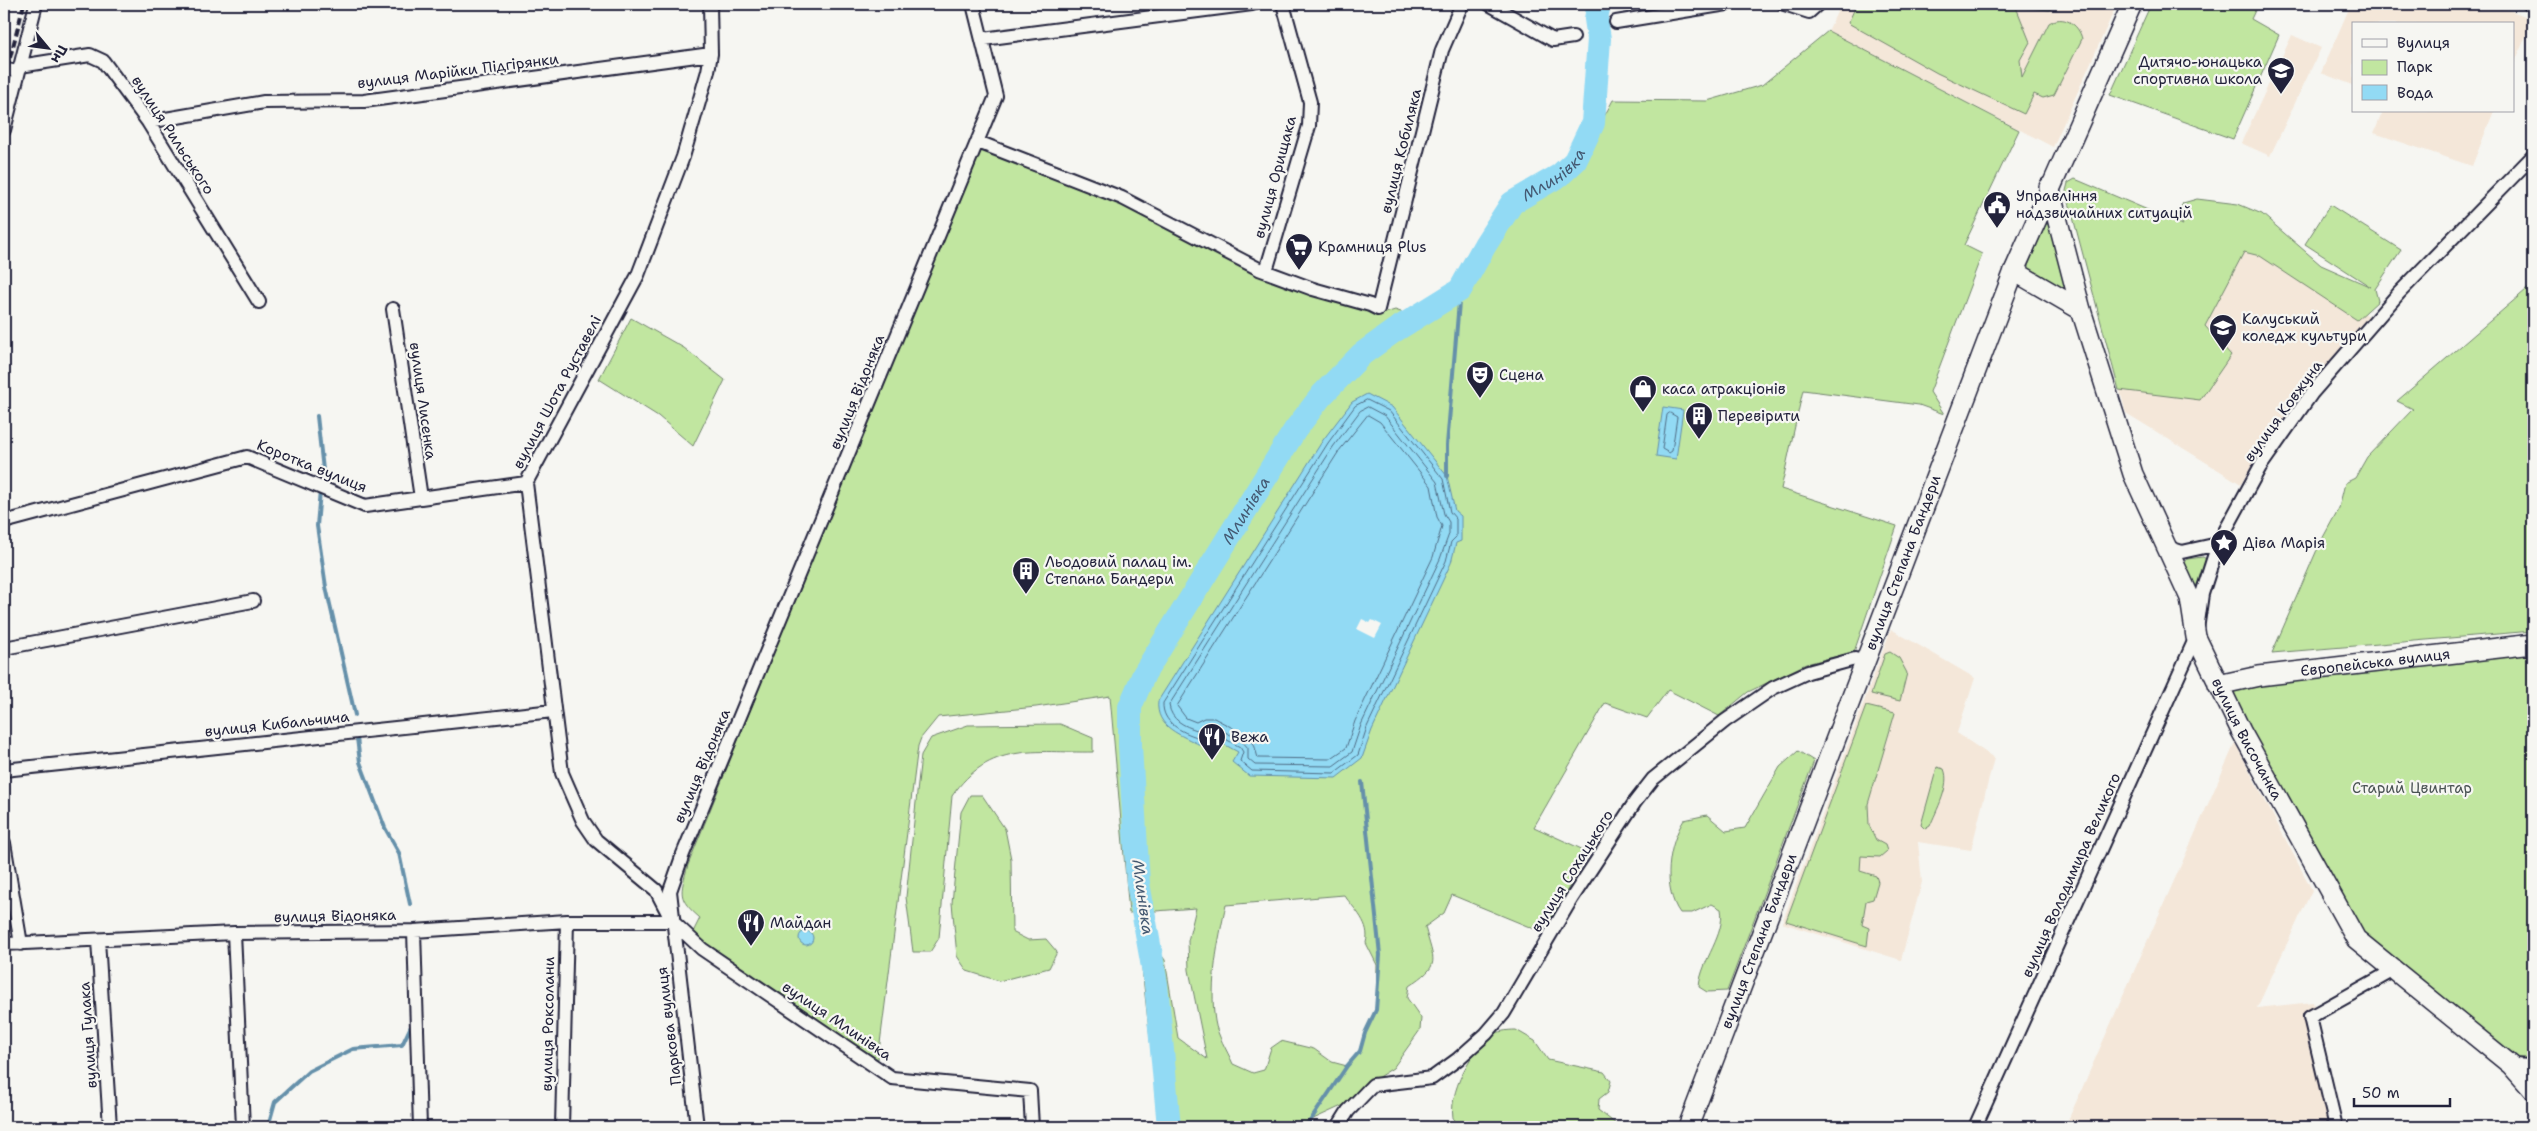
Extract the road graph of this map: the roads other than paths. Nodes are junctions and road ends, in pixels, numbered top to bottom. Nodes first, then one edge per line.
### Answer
1 (36, 4) edge
2 (710, 4) edge
3 (974, 4) edge
4 (1252, 4) edge
5 (1283, 4) edge
6 (1462, 4) edge
7 (1489, 4) edge
8 (1727, 4) edge
9 (1784, 4) edge
10 (2132, 4) edge
11 (2529, 4) edge
12 (2533, 5) edge
13 (1813, 8) edge
14 (1616, 22) dead end
15 (1573, 37) dead end
16 (983, 39) junction
17 (711, 54) junction
18 (4, 69) edge
19 (19, 69) junction
20 (148, 122) junction
21 (4, 130) edge
22 (978, 142) junction
23 (2533, 156) edge
24 (2049, 187) junction
25 (2014, 270) junction
26 (1266, 271) junction
27 (258, 302) dead end
28 (393, 309) dead end
29 (2081, 310) junction
30 (526, 483) junction
31 (421, 498) junction
32 (4, 522) edge
33 (2218, 544) junction
34 (2164, 546) junction
35 (254, 601) dead end
36 (2196, 637) junction
37 (2533, 644) edge
38 (4, 648) edge
39 (1864, 662) junction
40 (2218, 685) junction
41 (553, 711) junction
42 (4, 770) edge
43 (4, 843) edge
44 (567, 921) junction
45 (672, 921) junction
46 (414, 931) junction
47 (234, 933) junction
48 (98, 940) junction
49 (4, 944) edge
50 (22, 944) junction
51 (2394, 970) junction
52 (2511, 1065) junction
53 (2533, 1066) edge
54 (2533, 1090) edge
55 (110, 1127) edge
56 (243, 1127) edge
57 (420, 1127) edge
58 (562, 1127) edge
59 (697, 1127) edge
60 (1032, 1127) edge
61 (1338, 1127) edge
62 (1688, 1127) edge
63 (1975, 1127) edge
64 (2336, 1127) edge

1 - 19 street
2 - 17 street, вулиця Шота Руставелі
3 - 16 street, вулиця Відоняка
4 - 16 street
5 - 26 street, вулиця Орищака
6 - 26 street, вулиця Кобиляка
7 - 15 street
8 - 14 street
9 - 13 street
10 - 24 street, вулиця Степана Бандери
11 - 12 street
16 - 22 street, вулиця Відоняка
17 - 20 street, вулиця Марійки Підгірянки
17 - 30 street, вулиця Шота Руставелі
18 - 19 street
19 - 20 street, вулиця Рильського
19 - 21 street
20 - 27 street, вулиця Рильського
22 - 26 street
22 - 45 street, вулиця Відоняка
23 - 33 street, вулиця Ковжуна
24 - 25 street, вулиця Степана Бандери
24 - 29 street, вулиця Височанка
25 - 29 street
25 - 39 street, вулиця Степана Бандери
28 - 31 street, вулиця Лисенка
29 - 34 street, вулиця Височанка
30 - 31 street, Коротка вулиця
30 - 41 street, вулиця Шота Руставелі
31 - 32 street, Коротка вулиця
33 - 34 street
33 - 36 street, вулиця Ковжуна
34 - 36 street, вулиця Височанка
35 - 38 street
36 - 40 street, вулиця Височанка
36 - 63 street, вулиця Володимира Великого
37 - 40 street, Європейська вулиця
39 - 61 street, вулиця Сохацького
39 - 62 street, вулиця Степана Бандери
40 - 51 street, вулиця Височанка
41 - 42 street, вулиця Кибальчича
41 - 45 street, вулиця Шота Руставелі
43 - 50 street
44 - 45 street, вулиця Відоняка
44 - 46 street, вулиця Відоняка
44 - 58 street, вулиця Роксолани
45 - 59 street, Паркова вулиця
45 - 60 street, вулиця Млинівка
46 - 47 street, вулиця Відоняка
46 - 57 street
47 - 48 street, вулиця Відоняка
47 - 56 street
48 - 50 street, вулиця Відоняка
48 - 55 street, вулиця Гулака
49 - 50 street, вулиця Відоняка
51 - 52 street, вулиця Височанка
51 - 64 street
52 - 53 street
52 - 54 street, вулиця Височанка

